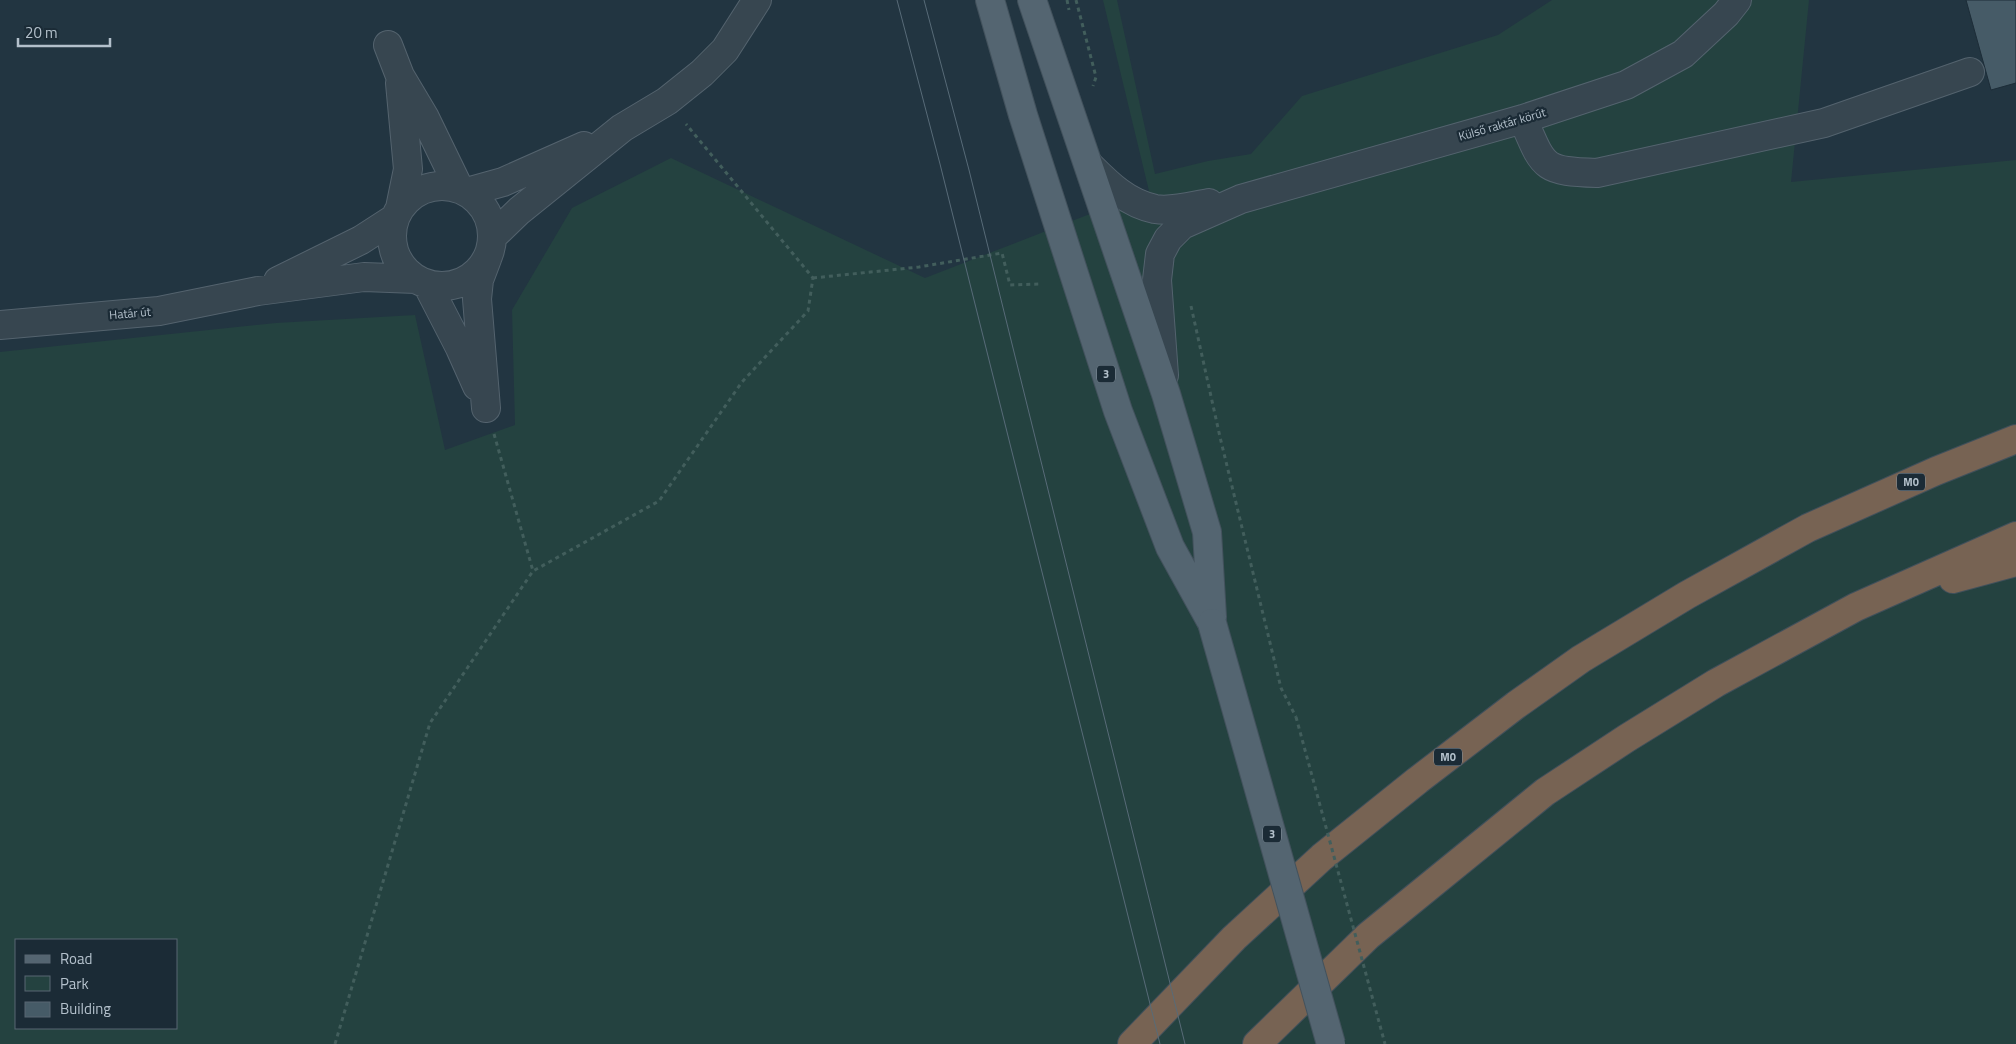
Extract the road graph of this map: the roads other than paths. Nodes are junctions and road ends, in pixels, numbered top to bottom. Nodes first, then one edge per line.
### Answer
1 (757, 0) edge
2 (990, 0) edge
3 (1032, 0) edge
4 (1737, 0) edge
5 (388, 45) dead end
6 (1970, 72) dead end
7 (400, 76) junction
8 (1523, 119) junction
9 (622, 128) junction
10 (1090, 166) junction
11 (463, 190) junction
12 (1241, 199) junction
13 (398, 213) junction
14 (490, 248) junction
15 (422, 281) junction
16 (258, 292) junction
17 (0, 325) edge
18 (1166, 394) junction
19 (2016, 439) edge
20 (2016, 536) edge
21 (2016, 562) edge
22 (1856, 607) junction
23 (1212, 623) junction
24 (1132, 1044) edge
25 (1257, 1044) edge
26 (1332, 1044) edge

1 - 9 street
2 - 23 main road, 3
3 - 10 main road, 3
4 - 8 street, Külső raktár körút
5 - 7 street
6 - 8 street
7 - 11 street
7 - 13 street
8 - 12 street, Külső raktár körút
9 - 11 street
9 - 14 street
10 - 12 street, Külső raktár körút
10 - 18 main road, 3
11 - 13 street
11 - 14 street
12 - 18 street, Külső raktár körút
13 - 15 street
13 - 16 street, Határ út
14 - 15 street
14 - 15 street
15 - 16 street, Határ út
16 - 17 street, Határ út
18 - 23 main road, 3
19 - 24 highway, M0
20 - 22 highway
21 - 22 highway
22 - 25 highway
23 - 26 main road, 3, bridge

